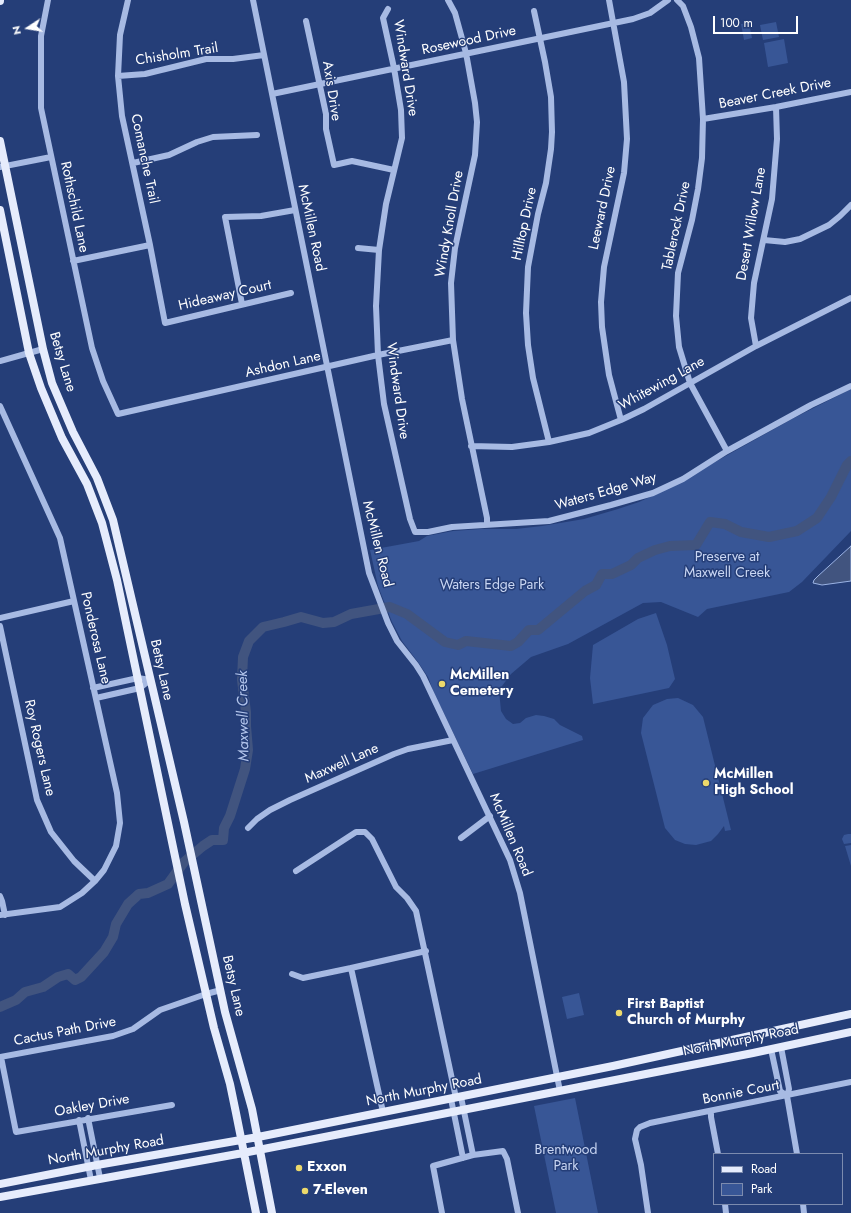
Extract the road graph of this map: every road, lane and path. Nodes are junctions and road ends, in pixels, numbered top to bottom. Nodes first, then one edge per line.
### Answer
1 (48, 0) edge
2 (128, 0) edge
3 (253, 0) edge
4 (448, 0) edge
5 (609, 0) edge
6 (668, 0) edge
7 (677, 0) edge
8 (388, 9) dead end
9 (534, 11) dead end
10 (306, 21) dead end
11 (614, 23) junction
12 (539, 38) junction
13 (466, 53) junction
14 (264, 55) junction
15 (394, 68) junction
16 (118, 76) junction
17 (320, 84) junction
18 (851, 92) edge
19 (272, 94) junction
20 (776, 107) junction
21 (703, 119) junction
22 (257, 135) dead end
23 (0, 141) edge
24 (51, 157) junction
25 (133, 163) junction
26 (2, 167) edge
27 (394, 170) junction
28 (851, 205) edge
29 (0, 210) edge
30 (295, 210) junction
31 (764, 240) junction
32 (150, 245) junction
33 (358, 248) dead end
34 (379, 250) junction
35 (73, 262) junction
36 (291, 293) dead end
37 (851, 298) edge
38 (242, 304) junction
39 (164, 323) joint
40 (453, 340) junction
41 (756, 346) junction
42 (42, 349) junction
43 (29, 353) junction
44 (378, 355) junction
45 (0, 361) edge
46 (328, 367) junction
47 (690, 383) junction
48 (851, 386) edge
49 (0, 406) edge
50 (118, 414) joint
51 (621, 420) junction
52 (549, 442) junction
53 (472, 446) junction
54 (727, 451) junction
55 (487, 525) junction
56 (415, 532) joint
57 (74, 600) junction
58 (0, 618) edge
59 (0, 626) edge
60 (138, 678) junction
61 (150, 680) junction
62 (93, 688) junction
63 (140, 688) junction
64 (96, 698) junction
65 (453, 740) junction
66 (490, 816) junction
67 (248, 828) dead end
68 (461, 838) dead end
69 (296, 872) dead end
70 (95, 881) junction
71 (0, 896) edge
72 (3, 915) edge
73 (426, 951) junction
74 (351, 968) junction
75 (292, 974) dead end
76 (221, 990) junction
77 (206, 994) junction
78 (851, 1014) edge
79 (851, 1032) edge
80 (781, 1047) junction
81 (771, 1049) junction
82 (1, 1057) edge
83 (557, 1077) junction
84 (851, 1082) edge
85 (560, 1091) junction
86 (787, 1096) junction
87 (456, 1098) junction
88 (172, 1104) dead end
89 (463, 1109) junction
90 (454, 1111) junction
91 (711, 1111) junction
92 (382, 1112) junction
93 (88, 1118) junction
94 (79, 1120) junction
95 (258, 1137) junction
96 (241, 1140) junction
97 (260, 1149) junction
98 (243, 1153) junction
99 (718, 1153) edge
100 (797, 1153) edge
101 (473, 1155) junction
102 (463, 1158) junction
103 (97, 1165) junction
104 (88, 1167) junction
105 (100, 1178) junction
106 (91, 1180) junction
107 (0, 1184) edge
108 (0, 1197) edge
109 (256, 1213) edge
110 (272, 1213) edge
111 (442, 1213) edge
112 (518, 1213) edge
113 (648, 1213) edge

1 - 24 street, Rothschild Lane
2 - 16 street, Comanche Trail
3 - 14 street, McMillen Road
4 - 13 street, Windy Knoll Drive
5 - 11 street, Leeward Drive
6 - 11 street, Rosewood Drive
7 - 21 street, Tablerock Drive
8 - 15 street, Windward Drive
9 - 12 street, Hilltop Drive
10 - 17 street, Axis Drive
11 - 12 street, Rosewood Drive
11 - 51 street, Leeward Drive
12 - 13 street, Rosewood Drive
12 - 52 street, Hilltop Drive
13 - 15 street, Rosewood Drive
13 - 40 street, Windy Knoll Drive
14 - 16 street, Chisholm Trail
14 - 19 street, McMillen Road
15 - 17 street, Rosewood Drive
15 - 27 street, Windward Drive
16 - 25 street, Comanche Trail
17 - 19 street, Rosewood Drive
17 - 27 street, Axis Drive
18 - 20 street, Beaver Creek Drive
19 - 30 street, McMillen Road
20 - 21 street, Beaver Creek Drive
20 - 31 street, Desert Willow Lane
21 - 47 street, Tablerock Drive
22 - 25 street
23 - 26 main road, Betsy Lane
24 - 26 street
24 - 35 street, Rothschild Lane
25 - 32 street, Comanche Trail
26 - 42 main road, Betsy Lane
27 - 34 street, Windward Drive
28 - 31 street
29 - 43 main road, Betsy Lane
30 - 38 street
30 - 46 street, McMillen Road
31 - 41 street, Desert Willow Lane
32 - 35 street
32 - 39 street, Comanche Trail
33 - 34 street
34 - 44 street, Windward Drive
35 - 50 street, Rothschild Lane
36 - 38 street, Hideaway Court
37 - 41 street, Whitewing Lane
38 - 39 street, Hideaway Court
40 - 44 street, Ashdon Lane
40 - 53 street, Windy Knoll Drive
41 - 47 street, Whitewing Lane
42 - 43 street
42 - 61 main road, Betsy Lane
43 - 45 street
43 - 60 main road, Betsy Lane
44 - 46 street, Ashdon Lane
44 - 56 street, Windward Drive
46 - 50 street, Ashdon Lane
46 - 65 street, McMillen Road
47 - 51 street, Whitewing Lane
47 - 54 street, Tablerock Drive
48 - 54 street, Waters Edge Way
49 - 57 street, Ponderosa Lane
51 - 52 street, Whitewing Lane
52 - 53 street, Whitewing Lane
53 - 55 street, Windy Knoll Drive
54 - 55 street, Waters Edge Way
55 - 56 street, Waters Edge Way
57 - 58 street
57 - 62 street, Ponderosa Lane
59 - 70 street, Roy Rogers Lane
60 - 61 street
60 - 62 street
60 - 63 main road, Betsy Lane
61 - 63 street
61 - 76 main road, Betsy Lane
62 - 64 street, Ponderosa Lane
63 - 64 street
63 - 77 main road, Betsy Lane
64 - 70 street, Ponderosa Lane
65 - 66 street, McMillen Road
65 - 67 street, Maxwell Lane
66 - 68 street
66 - 83 street, McMillen Road
69 - 73 street
70 - 72 street, Ponderosa Lane
71 - 72 street
73 - 74 street
73 - 87 street
74 - 75 street
74 - 92 street
76 - 77 street, Cactus Path Drive
76 - 95 main road, Betsy Lane
77 - 82 street, Cactus Path Drive
77 - 96 main road, Betsy Lane
78 - 83 main road, North Murphy Road
79 - 80 main road, North Murphy Road
80 - 81 main road, North Murphy Road
80 - 86 street
81 - 85 main road, North Murphy Road
81 - 86 street
82 - 94 street, Oakley Drive
83 - 85 street, McMillen Road
83 - 87 main road, North Murphy Road
84 - 86 street, Bonnie Court
85 - 89 main road, North Murphy Road
86 - 91 street, Bonnie Court
86 - 100 street
87 - 89 street
87 - 90 street
87 - 92 main road, North Murphy Road
88 - 93 street, Oakley Drive
89 - 90 main road, North Murphy Road
89 - 101 street
90 - 97 main road, North Murphy Road
90 - 102 street
91 - 99 street
91 - 113 street, Bonnie Court
92 - 95 main road, North Murphy Road
93 - 94 street, Oakley Drive
93 - 103 street
94 - 104 street
95 - 96 main road, North Murphy Road
95 - 97 main road, Betsy Lane
96 - 98 main road, Betsy Lane
96 - 103 main road, North Murphy Road
97 - 98 main road, North Murphy Road
97 - 110 main road, Betsy Lane
98 - 105 main road, North Murphy Road
98 - 109 main road, Betsy Lane
101 - 102 street
101 - 112 street
102 - 111 street
103 - 104 main road, North Murphy Road
103 - 105 street
104 - 106 street
104 - 107 main road, North Murphy Road
105 - 106 main road, North Murphy Road
106 - 108 main road, North Murphy Road

